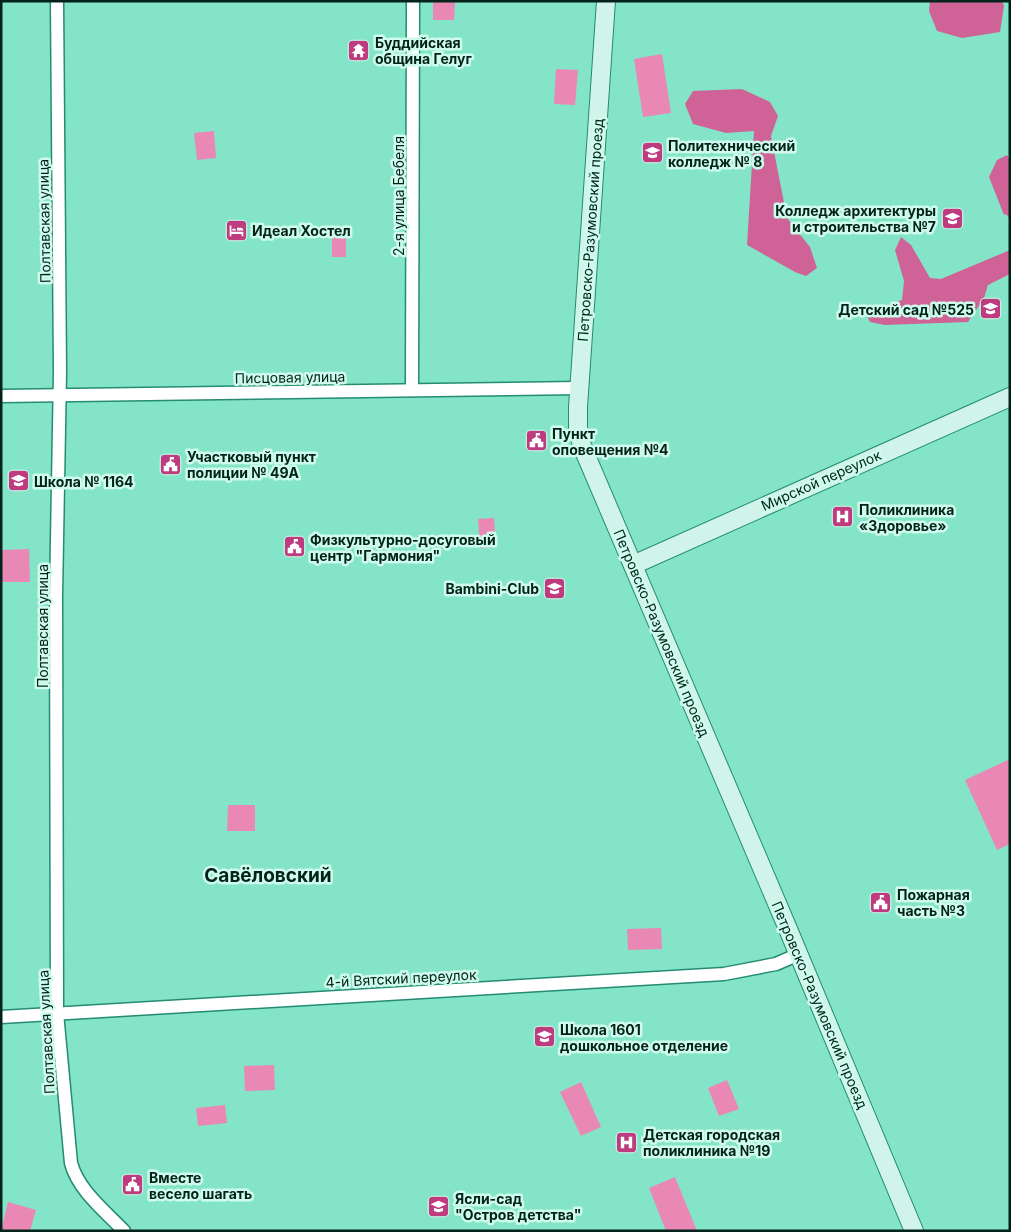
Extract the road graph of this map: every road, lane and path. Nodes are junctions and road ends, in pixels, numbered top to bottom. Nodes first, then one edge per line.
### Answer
1 (57, 1) edge
2 (414, 1) edge
3 (606, 1) edge
4 (579, 388) junction
5 (412, 390) junction
6 (60, 394) junction
7 (1, 396) edge
8 (1010, 397) edge
9 (633, 565) junction
10 (799, 954) junction
11 (57, 1013) junction
12 (1, 1017) edge
13 (124, 1231) edge
14 (914, 1231) edge

1 - 6 street, Полтавская улица
2 - 5 street, 2-я улица Бебеля
3 - 4 street, Петровско-Разумовский проезд
4 - 5 street, Писцовая улица
4 - 9 street, Петровско-Разумовский проезд
5 - 6 street, Писцовая улица
6 - 7 street, Писцовая улица
6 - 11 street, Полтавская улица
8 - 9 street, Мирской переулок
9 - 10 street, Петровско-Разумовский проезд
10 - 11 street, 4-й Вятский переулок
10 - 14 street, Петровско-Разумовский проезд
11 - 12 street, 4-й Вятский переулок
11 - 13 street, Полтавская улица

